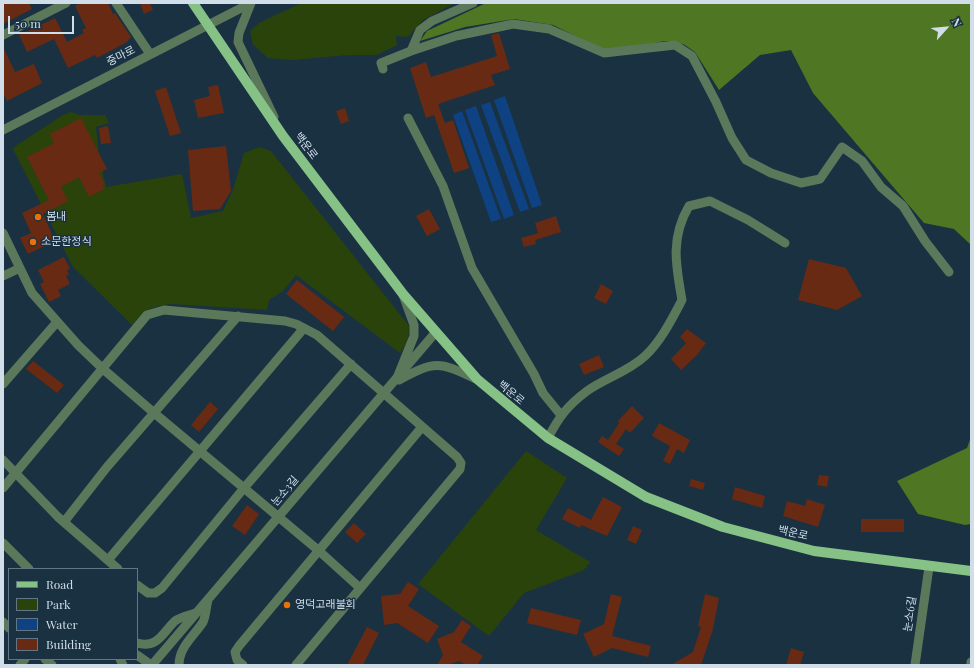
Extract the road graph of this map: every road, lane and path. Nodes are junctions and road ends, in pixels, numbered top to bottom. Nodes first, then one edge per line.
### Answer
1 (66, 3) edge
2 (116, 3) edge
3 (193, 3) edge
4 (251, 3) edge
5 (473, 3) edge
6 (208, 25) junction
7 (3, 35) edge
8 (412, 51) junction
9 (150, 54) junction
10 (383, 69) dead end
11 (408, 118) dead end
12 (3, 130) edge
13 (283, 136) junction
14 (3, 233) edge
15 (785, 243) dead end
16 (20, 268) junction
17 (949, 272) dead end
18 (3, 276) edge
19 (403, 294) junction
20 (238, 316) junction
21 (57, 322) junction
22 (304, 328) junction
23 (435, 333) junction
24 (351, 364) junction
25 (102, 369) junction
26 (397, 378) junction
27 (477, 379) junction
28 (3, 384) edge
29 (384, 393) junction
30 (153, 412) junction
31 (560, 414) junction
32 (422, 427) junction
33 (548, 438) junction
34 (199, 451) junction
35 (3, 460) edge
36 (15, 474) junction
37 (3, 488) edge
38 (244, 488) junction
39 (278, 517) junction
40 (64, 522) junction
41 (3, 543) edge
42 (318, 550) junction
43 (108, 560) junction
44 (929, 567) junction
45 (28, 568) edge
46 (117, 568) edge
47 (971, 571) edge
48 (138, 586) edge
49 (360, 588) junction
50 (208, 600) junction
51 (197, 612) junction
52 (138, 643) edge
53 (138, 656) edge
54 (971, 662) edge
55 (152, 665) edge
56 (179, 665) edge
57 (243, 665) edge
58 (296, 665) edge
59 (915, 665) edge
60 (971, 665) edge

1 - 7 street
2 - 9 street
3 - 6 main road, 백운로
4 - 6 street, 중마로
4 - 13 street
5 - 8 street
6 - 9 street, 중마로
6 - 13 main road, 백운로
8 - 10 street
8 - 17 street
9 - 12 street, 중마로
11 - 31 street
13 - 19 main road, 백운로
14 - 16 street
15 - 31 street
16 - 18 street
16 - 21 street
19 - 23 main road, 백운로
19 - 26 street
20 - 22 street
20 - 25 street
20 - 30 street
21 - 25 street
21 - 28 street
22 - 24 street
22 - 34 street
23 - 26 street, 눈소3길
23 - 27 main road, 백운로
24 - 29 street
24 - 38 street
25 - 30 street
25 - 36 street
26 - 27 street
26 - 29 street, 눈소3길
27 - 33 main road, 백운로
29 - 32 street
29 - 39 street, 눈소3길
30 - 34 street
30 - 40 street
31 - 33 street
32 - 42 street
32 - 49 street
33 - 44 main road, 백운로
34 - 38 street
34 - 43 street
35 - 36 street
36 - 37 street
36 - 40 street
38 - 39 street
38 - 48 street
39 - 42 street
39 - 50 street, 눈소3길
40 - 43 street
41 - 45 street
42 - 49 street
42 - 57 street
43 - 46 street
44 - 47 main road, 백운로
44 - 59 street, 눈소6길
49 - 58 street
50 - 51 street, 눈소3길
50 - 56 street
51 - 52 street
51 - 55 street, 눈소3길
53 - 55 street
54 - 60 street

